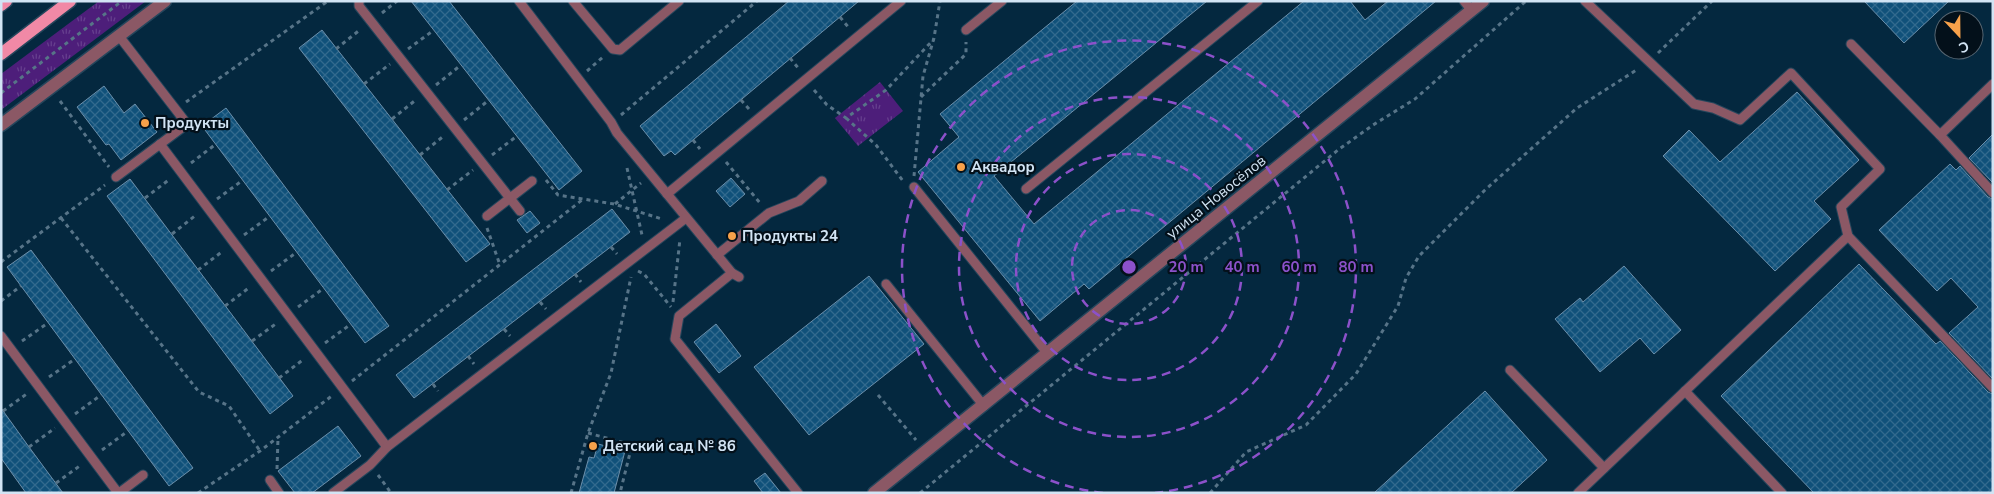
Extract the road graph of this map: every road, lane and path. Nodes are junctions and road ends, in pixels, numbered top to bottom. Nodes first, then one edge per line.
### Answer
1 (6, 1) edge
2 (70, 1) edge
3 (122, 1) edge
4 (165, 1) edge
5 (328, 1) edge
6 (359, 1) edge
7 (519, 1) edge
8 (573, 1) edge
9 (679, 1) edge
10 (757, 1) edge
11 (901, 1) edge
12 (940, 1) edge
13 (1002, 1) edge
14 (1258, 1) edge
15 (1483, 1) edge
16 (1526, 1) edge
17 (1586, 1) edge
18 (1712, 1) edge
19 (1, 5) edge
20 (1468, 6) edge
21 (840, 17) dead end
22 (857, 24) dead end
23 (850, 30) junction
24 (966, 30) joint
25 (119, 36) junction
26 (843, 36) dead end
27 (934, 38) junction
28 (1851, 44) dead end
29 (613, 49) junction
30 (1, 54) edge
31 (790, 58) dead end
32 (1649, 62) junction
33 (808, 65) dead end
34 (801, 71) junction
35 (794, 77) dead end
36 (578, 79) junction
37 (806, 80) junction
38 (1993, 84) edge
39 (1, 93) edge
40 (920, 97) junction
41 (741, 100) dead end
42 (60, 102) dead end
43 (176, 110) junction
44 (752, 112) dead end
45 (846, 118) junction
46 (611, 122) junction
47 (1, 125) edge
48 (1940, 135) junction
49 (693, 140) dead end
50 (160, 144) junction
51 (718, 152) junction
52 (704, 153) dead end
53 (626, 163) dead end
54 (541, 174) dead end
55 (116, 177) junction
56 (532, 181) dead end
57 (822, 181) dead end
58 (642, 183) dead end
59 (914, 186) junction
60 (1026, 189) dead end
61 (632, 190) junction
62 (1993, 193) edge
63 (667, 194) junction
64 (510, 198) junction
65 (582, 200) junction
66 (614, 204) junction
67 (520, 211) dead end
68 (636, 212) junction
69 (768, 213) junction
70 (485, 217) joint
71 (61, 218) junction
72 (683, 221) junction
73 (1848, 236) junction
74 (645, 249) junction
75 (717, 255) junction
76 (1, 262) edge
77 (500, 265) junction
78 (886, 284) dead end
79 (21, 286) dead end
80 (1, 301) edge
81 (672, 308) junction
82 (679, 316) junction
83 (48, 323) dead end
84 (1, 336) edge
85 (11, 349) junction
86 (1048, 354) junction
87 (1510, 370) dead end
88 (343, 388) junction
89 (1993, 388) edge
90 (1685, 391) junction
91 (878, 395) dead end
92 (984, 406) junction
93 (588, 433) junction
94 (278, 438) junction
95 (917, 441) dead end
96 (387, 447) junction
97 (260, 451) junction
98 (370, 465) junction
99 (1604, 468) junction
100 (143, 475) dead end
101 (270, 480) joint
102 (118, 493) edge
103 (198, 493) edge
104 (279, 493) edge
105 (333, 493) edge
106 (391, 493) edge
107 (571, 493) edge
108 (620, 493) edge
109 (798, 493) edge
110 (874, 493) edge
111 (920, 493) edge
112 (1210, 493) edge
113 (1578, 493) edge
114 (1782, 493) edge

1 - 19 main road
2 - 30 main road
3 - 39 path
4 - 25 street
5 - 43 path
6 - 64 lane
7 - 36 lane
8 - 29 lane
9 - 29 lane
10 - 46 path
11 - 37 lane
12 - 27 path
13 - 24 lane
14 - 60 lane
15 - 20 street, улица Новосёлов
16 - 111 path
17 - 32 lane
18 - 32 path
20 - 86 street, улица Новосёлов
21 - 23 path
22 - 23 path
23 - 26 path
24 - 40 path
25 - 43 lane
25 - 47 street
27 - 40 path
27 - 45 path
28 - 48 lane
29 - 36 path
31 - 34 path
32 - 73 lane
32 - 112 path
33 - 34 path
34 - 35 path
36 - 46 lane
37 - 45 path
37 - 51 lane
38 - 48 lane
40 - 59 path
41 - 44 path
42 - 55 path
43 - 50 lane
45 - 59 path
46 - 63 lane
48 - 62 lane
49 - 52 path
50 - 55 lane
50 - 88 lane
51 - 63 lane
51 - 69 path
53 - 61 path
54 - 65 path
55 - 71 path
56 - 64 lane
57 - 69 lane
58 - 61 path
59 - 86 lane
61 - 66 path
61 - 68 path
63 - 72 lane
64 - 67 lane
64 - 70 lane
65 - 66 path
65 - 77 path
66 - 68 path
68 - 72 path
68 - 74 path
69 - 75 lane
70 - 77 path
71 - 76 path
71 - 97 path
72 - 74 lane
72 - 75 lane
72 - 81 path
73 - 89 lane
73 - 90 lane
74 - 96 lane
75 - 82 lane
77 - 88 path
78 - 92 lane
79 - 80 path
81 - 82 path
81 - 93 path
82 - 109 lane
83 - 85 path
84 - 85 lane
85 - 102 lane
86 - 92 street, улица Новосёлов
87 - 99 lane
88 - 94 path
88 - 96 lane
90 - 99 lane
90 - 114 lane
91 - 95 path
92 - 110 street, улица Новосёлов
93 - 107 path
93 - 108 path
94 - 97 path
94 - 101 path
96 - 98 lane
97 - 103 path
98 - 105 lane
98 - 106 path
99 - 113 lane
100 - 102 lane
101 - 104 lane

